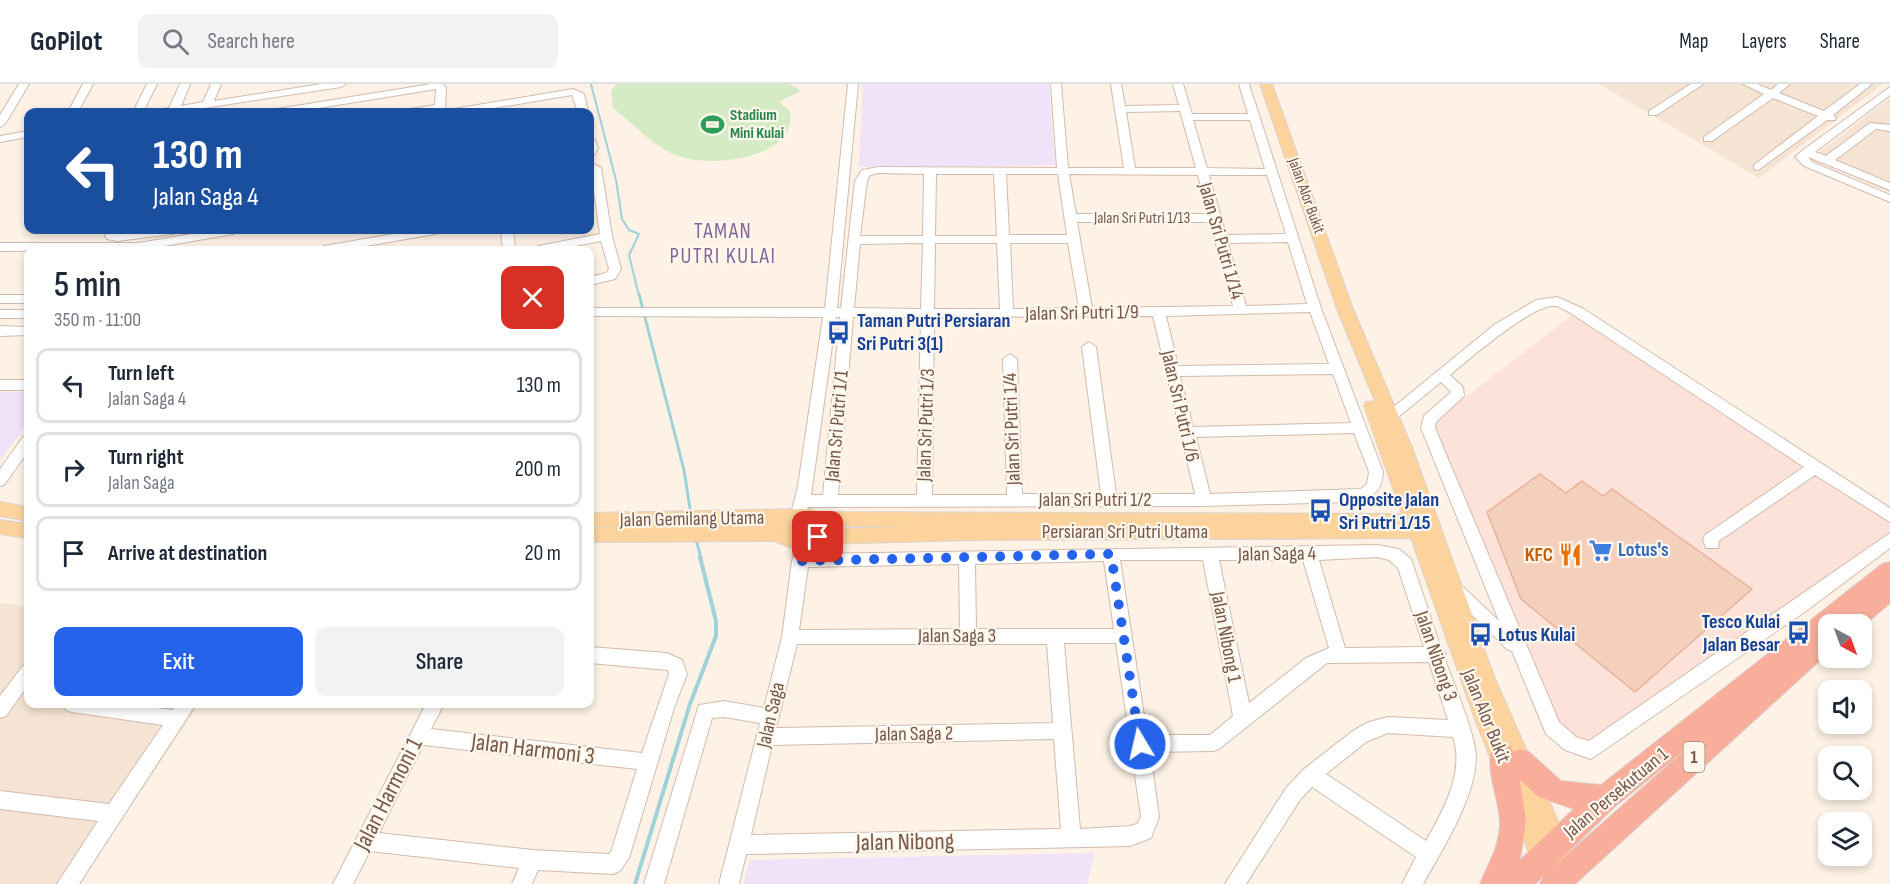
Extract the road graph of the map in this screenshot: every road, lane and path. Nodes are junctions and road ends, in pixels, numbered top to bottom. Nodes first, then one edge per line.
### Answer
1 (24, 84) edge
2 (88, 84) edge
3 (152, 84) edge
4 (185, 84) edge
5 (216, 84) edge
6 (398, 84) edge
7 (452, 84) edge
8 (853, 84) edge
9 (1056, 84) edge
10 (1116, 84) edge
11 (1178, 84) edge
12 (1244, 84) edge
13 (1266, 84) edge
14 (1698, 84) edge
15 (1748, 84) edge
16 (1785, 84) edge
17 (1867, 84) edge
18 (343, 87) edge
19 (277, 89) edge
20 (1890, 90) edge
21 (1772, 94) junction
22 (207, 105) junction
23 (305, 106) edge
24 (4, 108) edge
25 (76, 108) edge
26 (140, 108) edge
27 (174, 108) edge
28 (190, 108) edge
29 (278, 108) edge
30 (442, 108) edge
31 (443, 108) edge
32 (478, 108) edge
33 (582, 108) edge
34 (1120, 109) junction
35 (1185, 112) junction
36 (1653, 113) dead end
37 (1823, 116) junction
38 (1255, 117) junction
39 (0, 124) edge
40 (1842, 125) junction
41 (1890, 128) edge
42 (24, 135) edge
43 (0, 139) edge
44 (1708, 139) dead end
45 (24, 145) edge
46 (0, 148) edge
47 (1807, 152) junction
48 (1828, 160) junction
49 (1758, 166) dead end
50 (930, 171) junction
51 (1000, 171) junction
52 (1063, 172) junction
53 (1130, 172) junction
54 (1202, 172) junction
55 (1271, 172) junction
56 (1890, 187) edge
57 (594, 199) edge
58 (1890, 199) edge
59 (1070, 218) junction
60 (1214, 218) junction
61 (110, 234) edge
62 (141, 234) edge
63 (210, 234) edge
64 (413, 234) edge
65 (198, 236) junction
66 (606, 236) junction
67 (1291, 238) junction
68 (929, 239) junction
69 (1072, 239) junction
70 (1220, 239) junction
71 (854, 240) junction
72 (1002, 240) junction
73 (144, 246) edge
74 (197, 246) edge
75 (346, 246) edge
76 (557, 246) edge
77 (0, 247) edge
78 (24, 247) edge
79 (594, 280) edge
80 (24, 298) edge
81 (0, 299) edge
82 (1315, 308) junction
83 (1241, 310) junction
84 (831, 311) junction
85 (849, 311) junction
86 (594, 312) edge
87 (929, 312) junction
88 (1158, 312) junction
89 (0, 314) edge
90 (24, 314) edge
91 (1007, 314) junction
92 (1086, 314) junction
93 (0, 331) edge
94 (24, 331) edge
95 (1089, 347) dead end
96 (1010, 359) dead end
97 (1339, 369) junction
98 (1172, 371) junction
99 (1442, 375) junction
100 (0, 385) edge
101 (24, 385) edge
102 (1384, 421) junction
103 (1360, 428) junction
104 (1188, 432) junction
105 (24, 447) edge
106 (1814, 468) junction
107 (0, 480) edge
108 (1401, 487) junction
109 (1015, 500) junction
110 (1108, 500) junction
111 (1204, 500) junction
112 (830, 502) junction
113 (924, 502) junction
114 (0, 509) edge
115 (24, 513) edge
116 (1890, 516) edge
117 (594, 520) edge
118 (805, 524) junction
119 (1372, 524) junction
120 (1422, 525) junction
121 (0, 527) edge
122 (681, 527) junction
123 (24, 530) edge
124 (594, 535) edge
125 (1890, 538) edge
126 (1712, 543) dead end
127 (1111, 554) junction
128 (1308, 554) junction
129 (1393, 554) joint
130 (1210, 555) junction
131 (967, 558) junction
132 (1890, 571) edge
133 (1444, 586) junction
134 (1890, 590) edge
135 (1860, 614) edge
136 (968, 636) junction
137 (1055, 636) junction
138 (1125, 636) junction
139 (790, 637) junction
140 (1517, 648) junction
141 (1818, 648) edge
142 (1437, 654) junction
143 (594, 655) edge
144 (1340, 655) junction
145 (24, 680) edge
146 (13, 701) edge
147 (106, 708) edge
148 (184, 708) edge
149 (433, 708) edge
150 (771, 717) junction
151 (176, 719) junction
152 (1243, 719) junction
153 (1461, 729) junction
154 (1062, 731) junction
155 (418, 736) junction
156 (766, 737) junction
157 (1140, 744) junction
158 (1511, 758) junction
159 (649, 762) junction
160 (1311, 775) junction
161 (1605, 798) junction
162 (0, 800) edge
163 (113, 814) junction
164 (1071, 839) junction
165 (364, 841) junction
166 (739, 845) junction
167 (1548, 850) junction
168 (1428, 854) junction
169 (532, 860) junction
170 (1561, 877) edge
171 (67, 884) edge
172 (343, 884) edge
173 (522, 884) edge
174 (654, 884) edge
175 (729, 884) edge
176 (1234, 884) edge
177 (1412, 884) edge
178 (1494, 884) edge
179 (1515, 884) edge

1 - 24 street
2 - 25 street
3 - 26 street
4 - 27 street
5 - 22 street
6 - 18 street
7 - 31 street
8 - 84 street, Jalan Saga
9 - 52 street
10 - 34 street
11 - 35 street, Jalan Sri Putri 1/14
12 - 38 street
13 - 102 main road, Jalan Alor Bukit
14 - 36 street
15 - 21 street
16 - 21 street
17 - 37 street
18 - 19 street
18 - 23 street
19 - 22 street
20 - 40 street
21 - 37 street
21 - 44 street
22 - 28 street
23 - 29 street
23 - 30 street
24 - 39 street
32 - 33 street
34 - 35 street
34 - 53 street
35 - 38 street
35 - 54 street, Jalan Sri Putri 1/14
37 - 40 street
37 - 49 street
38 - 55 street
40 - 47 street
41 - 48 street
42 - 43 street
45 - 46 street
47 - 48 street
47 - 58 street
48 - 56 street
50 - 51 street
50 - 68 street, Jalan Sri Putri 1/3
50 - 71 street, Jalan Sri Putri 1/1
51 - 52 street
51 - 72 street
52 - 53 street
52 - 59 street
53 - 54 street
54 - 55 street
54 - 60 street, Jalan Sri Putri 1/14
55 - 67 street
57 - 66 street
59 - 60 street, Jalan Sri Putri 1/13
59 - 69 street
60 - 70 street, Jalan Sri Putri 1/14
61 - 62 street
63 - 65 street
64 - 75 street
65 - 73 street
65 - 74 street
66 - 76 street
66 - 79 street
67 - 70 street
67 - 82 street
68 - 71 street
68 - 72 street
68 - 87 street, Jalan Sri Putri 1/3
69 - 72 street
69 - 92 street
70 - 83 street, Jalan Sri Putri 1/14
71 - 85 street, Jalan Sri Putri 1/1
72 - 91 street
77 - 78 street
80 - 81 street
82 - 83 street, Jalan Sri Putri 1/9
82 - 97 street
83 - 88 street, Jalan Sri Putri 1/9
84 - 85 street, Jalan Sri Putri 1/9
84 - 86 street, Jalan Sri Putri 1/9
84 - 118 street, Jalan Saga
85 - 87 street, Jalan Sri Putri 1/9
85 - 112 street, Jalan Sri Putri 1/1
87 - 91 street, Jalan Sri Putri 1/9
87 - 113 street, Jalan Sri Putri 1/3
88 - 92 street, Jalan Sri Putri 1/9
88 - 98 street, Jalan Sri Putri 1/6
89 - 90 street
91 - 92 street, Jalan Sri Putri 1/9
93 - 94 street
95 - 110 street
96 - 109 street, Jalan Sri Putri 1/4
97 - 98 street
97 - 103 street
98 - 104 street, Jalan Sri Putri 1/6
99 - 102 street
99 - 106 street
99 - 140 street
100 - 101 street
102 - 108 main road, Jalan Alor Bukit
102 - 120 main road, Jalan Alor Bukit
103 - 104 street
103 - 111 street, Jalan Sri Putri 1/2
104 - 111 street, Jalan Sri Putri 1/6
105 - 107 street
106 - 116 street
106 - 126 street
108 - 119 main road
108 - 120 main road, Jalan Alor Bukit
109 - 110 street, Jalan Sri Putri 1/2
109 - 113 street, Jalan Sri Putri 1/2
110 - 111 street, Jalan Sri Putri 1/2
112 - 113 street, Jalan Sri Putri 1/2
112 - 118 street, Jalan Sri Putri 1/2
114 - 115 main road
117 - 122 main road, Jalan Gemilang Utama
118 - 119 main road, Persiaran Sri Putri Utama
118 - 122 main road, Jalan Gemilang Utama
118 - 131 street, Jalan Saga 4
118 - 139 street, Jalan Saga
119 - 120 main road, Persiaran Sri Putri Utama
119 - 133 main road
120 - 133 main road, Jalan Alor Bukit
121 - 123 main road
122 - 124 main road, Jalan Gemilang Utama
125 - 140 street
127 - 130 street, Jalan Saga 4
127 - 131 street, Jalan Saga 4
127 - 138 street
128 - 129 street, Jalan Saga 4
128 - 130 street, Jalan Saga 4
128 - 144 street
129 - 142 street, Jalan Nibong 3
130 - 152 street, Jalan Nibong 1
131 - 136 street
132 - 161 highway, Jalan Persekutuan 1 / 1
133 - 140 street
133 - 158 main road, Jalan Alor Bukit
134 - 135 highway
136 - 137 street, Jalan Saga 3
136 - 139 street, Jalan Saga 3
137 - 138 street, Jalan Saga 3
137 - 154 street
138 - 157 street
139 - 150 street, Jalan Saga
141 - 170 highway, Jalan Persekutuan 1 / 1
142 - 144 street
142 - 153 street, Jalan Nibong 3
143 - 159 street
144 - 152 street
145 - 146 street
147 - 151 street
148 - 151 street
149 - 155 street, Jalan Harmoni 1
150 - 156 street, Jalan Saga
150 - 174 street
151 - 163 street
152 - 157 street
153 - 160 street
153 - 168 street, Jalan Nibong 3
154 - 156 street, Jalan Saga 2
154 - 164 street
155 - 159 street, Jalan Harmoni 3
155 - 165 street, Jalan Harmoni 1
156 - 166 street, Jalan Saga
157 - 164 street, Jalan Nibong
158 - 161 highway
158 - 167 main road, Jalan Alor Bukit
158 - 178 highway
159 - 169 street
160 - 168 street
160 - 176 street
161 - 167 highway, Jalan Persekutuan 1 / 1
162 - 163 street
163 - 171 street
164 - 166 street, Jalan Nibong
165 - 169 street
165 - 172 street, Jalan Harmoni 1
166 - 175 street, Jalan Saga
167 - 170 main road, Jalan Alor Bukit
167 - 179 highway, Jalan Persekutuan 1 / 1
168 - 177 street, Jalan Nibong 3
169 - 173 street

